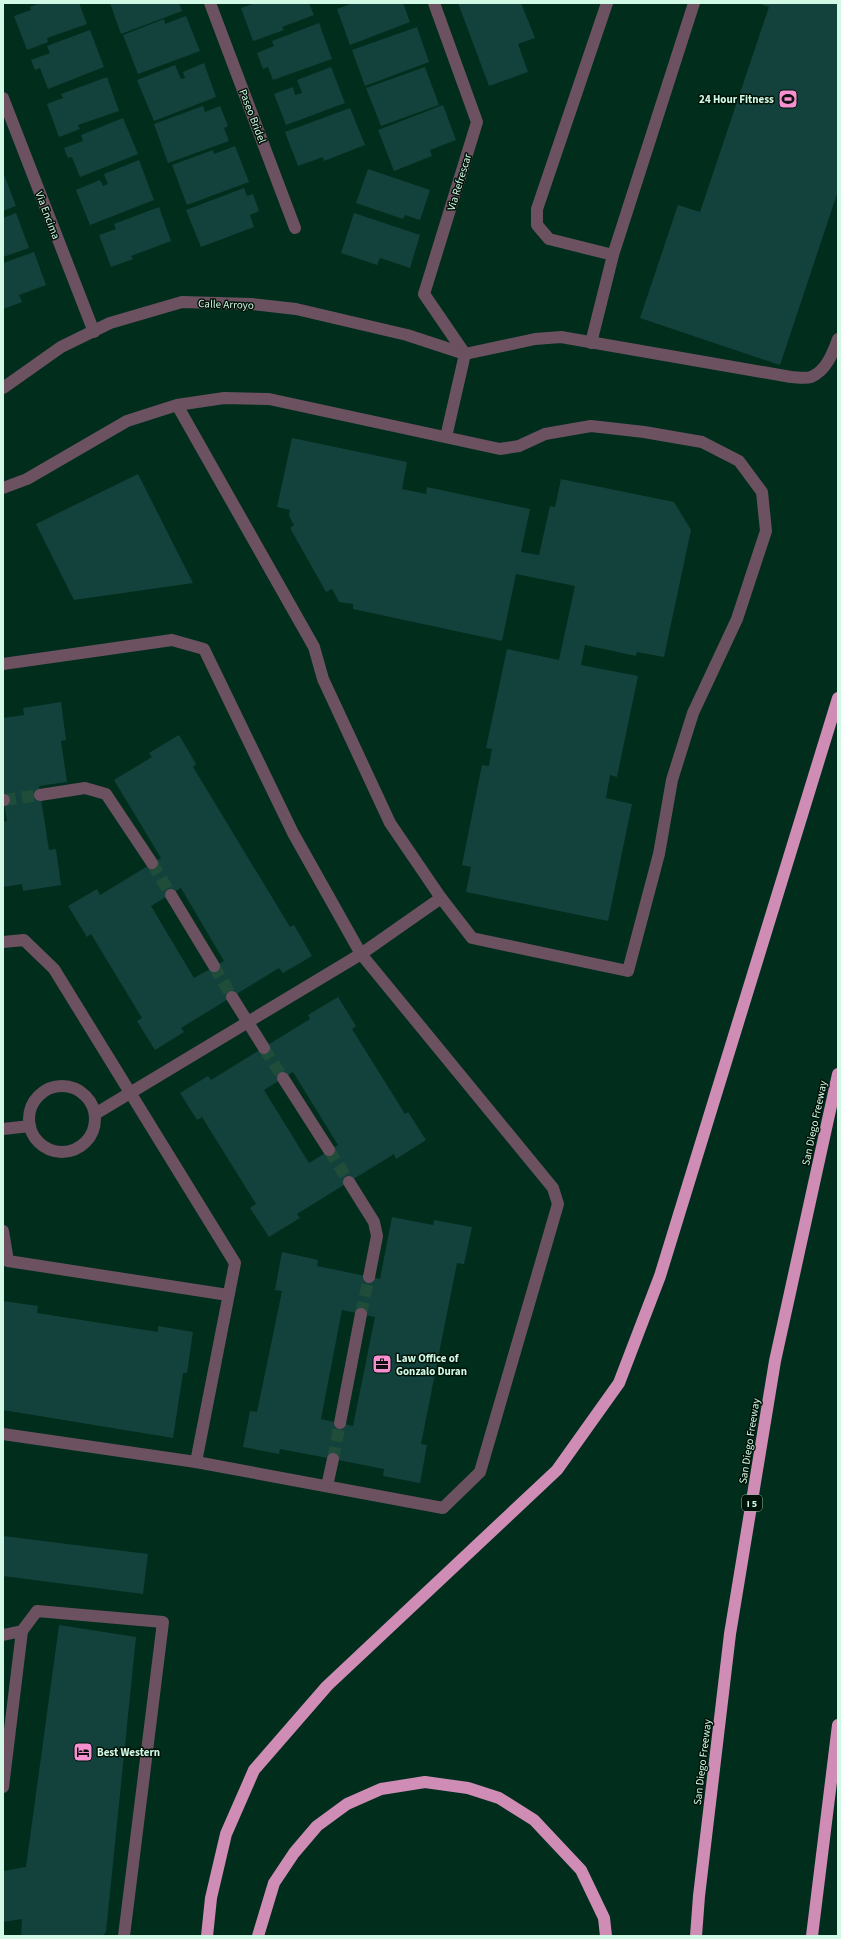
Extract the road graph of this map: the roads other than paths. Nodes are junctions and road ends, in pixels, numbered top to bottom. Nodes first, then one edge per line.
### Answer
1 (210, 3) edge
2 (434, 3) edge
3 (607, 3) edge
4 (694, 3) edge
5 (3, 98) edge
6 (295, 228) dead end
7 (612, 255) junction
8 (94, 332) junction
9 (838, 339) edge
10 (591, 343) junction
11 (465, 354) junction
12 (3, 388) edge
13 (177, 405) junction
14 (446, 437) junction
15 (3, 488) edge
16 (3, 664) edge
17 (838, 698) edge
18 (40, 795) tunnel mouth
19 (152, 863) tunnel mouth
20 (171, 895) tunnel mouth
21 (441, 898) junction
22 (3, 942) edge
23 (361, 954) junction
24 (214, 966) tunnel mouth
25 (232, 997) tunnel mouth
26 (248, 1022) junction
27 (264, 1048) tunnel mouth
28 (838, 1074) edge
29 (283, 1078) tunnel mouth
30 (131, 1093) junction
31 (95, 1114) junction
32 (30, 1126) junction
33 (3, 1129) edge
34 (329, 1150) tunnel mouth
35 (349, 1182) tunnel mouth
36 (3, 1231) edge
37 (369, 1277) tunnel mouth
38 (228, 1295) junction
39 (361, 1314) tunnel mouth
40 (340, 1423) tunnel mouth
41 (3, 1434) edge
42 (333, 1459) tunnel mouth
43 (196, 1462) junction
44 (327, 1486) junction
45 (22, 1631) junction
46 (3, 1635) edge
47 (838, 1725) edge
48 (3, 1787) edge
49 (124, 1936) edge
50 (207, 1936) edge
51 (258, 1936) edge
52 (606, 1936) edge
53 (696, 1936) edge
54 (812, 1936) edge

1 - 6 street, Paseo Bridel
2 - 11 street, Via Refrescar
3 - 7 street
4 - 7 street
5 - 8 street, Via Encima
7 - 10 street
8 - 11 street, Calle Arroyo
8 - 12 street, Calle Arroyo
9 - 10 street
10 - 11 street
11 - 14 street
13 - 14 street
13 - 15 street
13 - 21 street
14 - 21 street
16 - 23 street
17 - 50 highway
18 - 19 street
20 - 24 street
21 - 23 street
22 - 30 street
23 - 26 street
23 - 44 street
25 - 26 street
26 - 27 street
26 - 30 street
28 - 53 highway, San Diego Freeway / I 5
29 - 34 street
30 - 31 street
30 - 38 street
31 - 32 street
31 - 32 street
32 - 33 street
35 - 37 street
36 - 38 street
38 - 43 street
39 - 40 street
41 - 43 street
42 - 44 street
43 - 44 street
45 - 46 street
45 - 48 street
45 - 49 street
47 - 54 highway
51 - 52 highway

